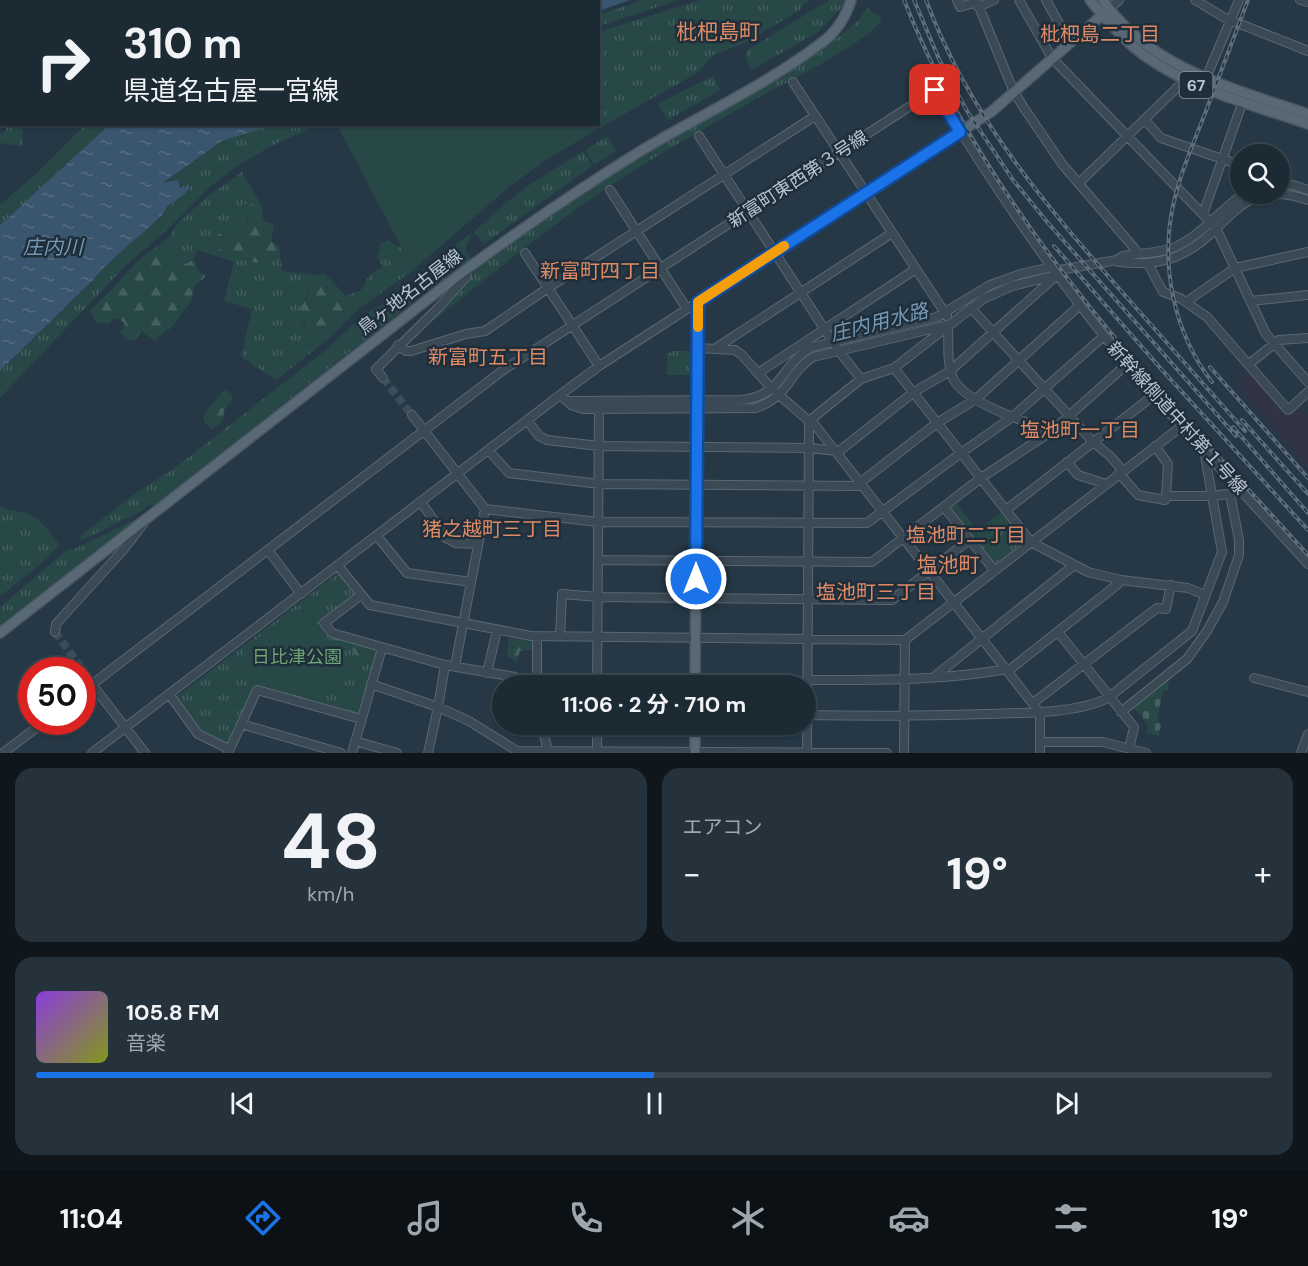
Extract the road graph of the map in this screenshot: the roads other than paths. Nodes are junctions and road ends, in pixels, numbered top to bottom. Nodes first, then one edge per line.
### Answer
1 (851, 0) edge
2 (957, 0) edge
3 (994, 0) edge
4 (1019, 0) edge
5 (1046, 0) edge
6 (1090, 0) edge
7 (1103, 0) edge
8 (1119, 0) edge
9 (1195, 0) edge
10 (1239, 0) edge
11 (1300, 0) edge
12 (1308, 2) edge
13 (978, 7) junction
14 (1105, 12) junction
15 (1230, 20) junction
16 (1070, 43) junction
17 (1308, 51) edge
18 (1052, 58) junction
19 (1206, 78) junction
20 (1185, 80) junction
21 (793, 82) dead end
22 (935, 90) joint
23 (1014, 92) junction
24 (1243, 101) junction
25 (1308, 114) edge
26 (815, 116) junction
27 (1145, 120) junction
28 (1308, 124) edge
29 (960, 132) junction
30 (699, 136) dead end
31 (1127, 137) junction
32 (838, 152) junction
33 (1222, 159) junction
34 (1230, 162) edge
35 (724, 174) junction
36 (1078, 183) junction
37 (1290, 185) edge
38 (610, 190) dead end
39 (1308, 190) edge
40 (865, 193) junction
41 (1308, 200) edge
42 (1233, 204) edge
43 (748, 211) junction
44 (1203, 214) junction
45 (1212, 225) junction
46 (636, 231) junction
47 (892, 233) junction
48 (775, 252) junction
49 (1308, 252) edge
50 (525, 253) dead end
51 (1137, 254) junction
52 (1117, 260) junction
53 (1148, 264) junction
54 (661, 268) junction
55 (1235, 268) junction
56 (916, 269) junction
57 (464, 270) junction
58 (1054, 271) junction
59 (548, 288) junction
60 (802, 292) junction
61 (1308, 295) edge
62 (1250, 301) junction
63 (698, 302) junction
64 (1186, 302) junction
65 (1080, 306) junction
66 (971, 308) junction
67 (687, 309) junction
68 (948, 319) junction
69 (572, 326) junction
70 (825, 329) junction
71 (994, 332) junction
72 (1104, 336) junction
73 (1308, 338) edge
74 (1274, 343) junction
75 (398, 345) junction
76 (836, 346) junction
77 (698, 348) junction
78 (716, 348) junction
79 (1019, 360) junction
80 (1128, 364) junction
81 (1249, 364) junction
82 (599, 366) junction
83 (894, 368) junction
84 (951, 371) junction
85 (758, 372) junction
86 (383, 378) dead end
87 (861, 379) junction
88 (1308, 382) edge
89 (1044, 389) junction
90 (776, 392) junction
91 (914, 392) junction
92 (1308, 392) edge
93 (1154, 395) junction
94 (563, 398) junction
95 (976, 399) junction
96 (697, 405) junction
97 (599, 408) junction
98 (412, 415) tunnel mouth
99 (1070, 417) junction
100 (1011, 418) junction
101 (527, 420) junction
102 (810, 420) junction
103 (938, 423) junction
104 (1182, 426) junction
105 (425, 430) junction
106 (1052, 431) junction
107 (1093, 442) junction
108 (599, 446) junction
109 (1155, 446) junction
110 (697, 447) junction
111 (809, 448) junction
112 (1203, 448) junction
113 (488, 450) junction
114 (837, 452) junction
115 (961, 453) junction
116 (1067, 462) junction
117 (1121, 472) junction
118 (458, 473) junction
119 (981, 478) junction
120 (599, 484) junction
121 (862, 484) junction
122 (1106, 484) junction
123 (697, 485) junction
124 (809, 486) junction
125 (1243, 492) junction
126 (1230, 494) junction
127 (1166, 496) junction
128 (1212, 496) junction
129 (421, 502) junction
130 (944, 507) junction
131 (485, 508) junction
132 (1005, 510) junction
133 (884, 512) junction
134 (151, 514) junction
135 (598, 522) junction
136 (696, 522) junction
137 (809, 523) junction
138 (377, 536) junction
139 (904, 538) junction
140 (969, 540) junction
141 (1031, 542) junction
142 (478, 544) junction
143 (268, 550) junction
144 (598, 560) junction
145 (696, 561) junction
146 (809, 561) junction
147 (1308, 564) edge
148 (338, 566) junction
149 (1073, 566) junction
150 (929, 570) junction
151 (994, 570) junction
152 (1121, 580) junction
153 (471, 582) junction
154 (1171, 585) junction
155 (301, 594) junction
156 (361, 595) junction
157 (1205, 595) junction
158 (598, 597) junction
159 (696, 598) junction
160 (808, 599) junction
161 (954, 602) junction
162 (463, 623) junction
163 (497, 630) junction
164 (55, 632) dead end
165 (1058, 632) junction
166 (0, 633) edge
167 (537, 636) junction
168 (560, 637) junction
169 (597, 637) junction
170 (982, 638) junction
171 (696, 639) junction
172 (808, 640) junction
173 (905, 640) junction
174 (382, 648) junction
175 (1083, 664) junction
176 (445, 665) junction
177 (454, 666) junction
178 (1007, 670) junction
179 (487, 673) junction
180 (500, 675) edge
181 (537, 675) edge
182 (597, 675) edge
183 (695, 675) edge
184 (807, 675) edge
185 (932, 678) junction
186 (1254, 678) dead end
187 (96, 680) edge
188 (816, 680) edge
189 (905, 681) junction
190 (371, 684) junction
191 (96, 688) tunnel mouth
192 (1308, 692) edge
193 (169, 694) junction
194 (1109, 697) junction
195 (1033, 703) junction
196 (438, 706) junction
197 (1040, 712) junction
198 (1121, 712) junction
199 (816, 715) edge
200 (904, 716) junction
201 (361, 719) junction
202 (241, 724) junction
203 (126, 727) junction
204 (1308, 734) edge
205 (27, 735) edge
206 (544, 735) edge
207 (597, 735) edge
208 (695, 735) edge
209 (807, 735) edge
210 (355, 741) junction
211 (1040, 742) junction
212 (1129, 749) junction
213 (229, 751) edge
214 (548, 752) edge
215 (597, 752) edge
216 (695, 752) edge
217 (807, 752) edge
218 (3, 753) edge
219 (92, 753) edge
220 (145, 753) edge
221 (341, 753) edge
222 (352, 753) edge
223 (397, 753) edge
224 (428, 753) edge
225 (887, 753) edge
226 (904, 753) edge
227 (1040, 753) edge
228 (1146, 753) edge
229 (1301, 753) edge

1 - 57 main road, 鳥ヶ地名古屋線
2 - 13 street
3 - 13 street
4 - 18 street
5 - 16 street
6 - 14 main road, 67
7 - 14 main road, 67
8 - 14 street
9 - 15 street
10 - 15 street
11 - 12 street
13 - 23 street
14 - 16 main road
14 - 19 main road, 67
14 - 20 main road, 67
15 - 17 street
15 - 19 street
16 - 18 main road
18 - 23 main road
18 - 31 street
19 - 25 main road, 67
20 - 24 main road, 67
20 - 27 street
21 - 26 street
22 - 29 street, 新幹線側道中村第１号線
22 - 32 street, 新富町東西第３号線
23 - 29 main road
23 - 36 street
24 - 28 main road, 67
24 - 33 street
26 - 32 street
26 - 35 street
27 - 31 street
27 - 33 street
29 - 40 main road
29 - 58 street, 新幹線側道中村第１号線
30 - 35 street
31 - 36 street
31 - 44 street
32 - 40 street
32 - 43 street, 新富町東西第３号線
33 - 34 street
33 - 44 street
35 - 43 street
35 - 46 street
36 - 51 street
37 - 39 street
38 - 46 street
40 - 47 street
40 - 48 main road
41 - 45 street
42 - 45 street
43 - 48 street
43 - 54 street, 新富町東西第３号線
44 - 45 street
45 - 51 street
45 - 53 street
45 - 55 street
46 - 54 street
46 - 59 street
47 - 56 street
47 - 60 street
48 - 60 street
48 - 63 main road
49 - 55 street
50 - 59 street
51 - 52 street
52 - 53 street
52 - 58 street
53 - 64 street
54 - 67 street
54 - 69 street, 新富町東西第３号線
55 - 62 street
55 - 64 street
56 - 68 street
56 - 70 street
57 - 75 street
57 - 134 main road, 鳥ヶ地名古屋線
58 - 65 street, 新幹線側道中村第１号線
58 - 66 street
58 - 68 street
58 - 71 street
59 - 69 street
59 - 75 street
60 - 70 street
60 - 78 street
61 - 62 street
62 - 74 street
63 - 67 street
63 - 77 main road
64 - 81 street
65 - 72 street, 新幹線側道中村第１号線
65 - 79 street
66 - 68 street
66 - 71 street
67 - 82 street
68 - 76 street
68 - 83 street
68 - 84 street
69 - 82 street
69 - 105 street, 新富町東西第３号線
70 - 76 street
70 - 85 street
71 - 79 street
71 - 84 street
72 - 80 street, 新幹線側道中村第１号線
72 - 89 street
73 - 74 street
74 - 81 street
74 - 88 street
75 - 86 street
76 - 87 street
76 - 90 street
77 - 78 street
77 - 96 main road
78 - 85 street
79 - 89 street
79 - 95 street
80 - 93 street, 新幹線側道中村第１号線
80 - 99 street
81 - 92 street
82 - 94 street
83 - 87 street
83 - 91 street
84 - 91 street
84 - 95 street
85 - 90 street
87 - 102 street
89 - 99 street
89 - 100 street
90 - 96 street
90 - 102 street
91 - 103 street
91 - 114 street
93 - 104 street, 新幹線側道中村第１号線
93 - 107 street
94 - 96 street
94 - 97 street
94 - 101 street
95 - 100 street
95 - 103 street
96 - 97 street
96 - 110 main road
97 - 108 street
98 - 105 street
99 - 106 street
99 - 107 street
100 - 106 street
100 - 115 street
101 - 108 street
101 - 113 street
102 - 111 street
102 - 114 street
103 - 115 street
103 - 121 street
104 - 109 street
104 - 112 street, 新幹線側道中村第１号線
105 - 118 street
105 - 143 street, 新富町東西第３号線
106 - 119 street
107 - 116 street
107 - 117 street
108 - 110 street
108 - 120 street
109 - 117 street
109 - 127 street
110 - 111 street
110 - 123 main road
111 - 114 street
111 - 124 street
112 - 125 street, 新幹線側道中村第１号線
112 - 128 street
113 - 118 street
113 - 120 street
114 - 121 street
115 - 119 street
115 - 133 street
116 - 122 street
116 - 132 street
117 - 122 street
117 - 127 street
118 - 129 street
118 - 131 street
119 - 130 street
119 - 132 street
120 - 123 street
120 - 135 street
121 - 124 street
121 - 133 street
122 - 141 street
123 - 124 street
123 - 136 main road
124 - 137 street
125 - 126 street
125 - 147 street, 新幹線側道中村第１号線
126 - 128 street
126 - 198 street
127 - 128 street
128 - 157 street
129 - 138 street
129 - 142 street
130 - 139 street
130 - 140 street
131 - 135 street
131 - 142 street
132 - 141 street
133 - 137 street
133 - 139 street
134 - 164 street
134 - 166 main road, 鳥ヶ地名古屋線
135 - 136 street
135 - 144 street
136 - 137 street
136 - 145 main road
137 - 146 street
138 - 148 street
138 - 153 street
139 - 146 street
139 - 150 street
140 - 150 street
140 - 151 street
141 - 149 street
141 - 151 street
142 - 153 street
143 - 155 street
143 - 187 street, 新富町東西第３号線
144 - 145 street
144 - 158 street
145 - 146 street
145 - 159 main road
146 - 160 street
148 - 155 street
148 - 156 street
149 - 152 street
149 - 170 street
150 - 160 street
150 - 161 street
151 - 161 street
152 - 154 street
152 - 165 street
153 - 162 street
154 - 157 street
154 - 175 street
155 - 193 street
156 - 162 street
156 - 174 street
157 - 194 street
158 - 159 street
158 - 168 street
158 - 169 street
159 - 160 street
159 - 171 main road
160 - 172 street
161 - 170 street
161 - 173 street
162 - 163 street
162 - 177 street
163 - 167 street
163 - 179 street
165 - 175 street
165 - 178 street
167 - 168 street
167 - 181 street
168 - 169 street
169 - 171 street
169 - 182 street
170 - 178 street
170 - 185 street
171 - 172 street
171 - 183 main road
172 - 173 street
172 - 184 street
173 - 189 street
174 - 176 street
174 - 190 street
175 - 194 street
175 - 195 street
176 - 177 street
176 - 196 street
177 - 179 street
178 - 185 street
178 - 195 street
179 - 180 street
185 - 189 street
186 - 192 street
188 - 189 street
189 - 200 street
190 - 196 street
190 - 201 street
191 - 203 street
193 - 203 street
193 - 213 street
194 - 197 street
194 - 198 street
195 - 197 street
196 - 214 street
196 - 224 street
197 - 200 street
197 - 211 street
198 - 212 street
199 - 200 street
200 - 226 street
201 - 202 street
201 - 210 street
202 - 213 street
202 - 221 street
203 - 219 street
203 - 220 street
204 - 229 street
205 - 218 street
206 - 214 street
207 - 215 street
208 - 216 main road
209 - 217 street
210 - 222 street
210 - 223 street
211 - 212 street
211 - 227 street
212 - 228 street
214 - 215 street
215 - 216 street
216 - 217 street
217 - 225 street

